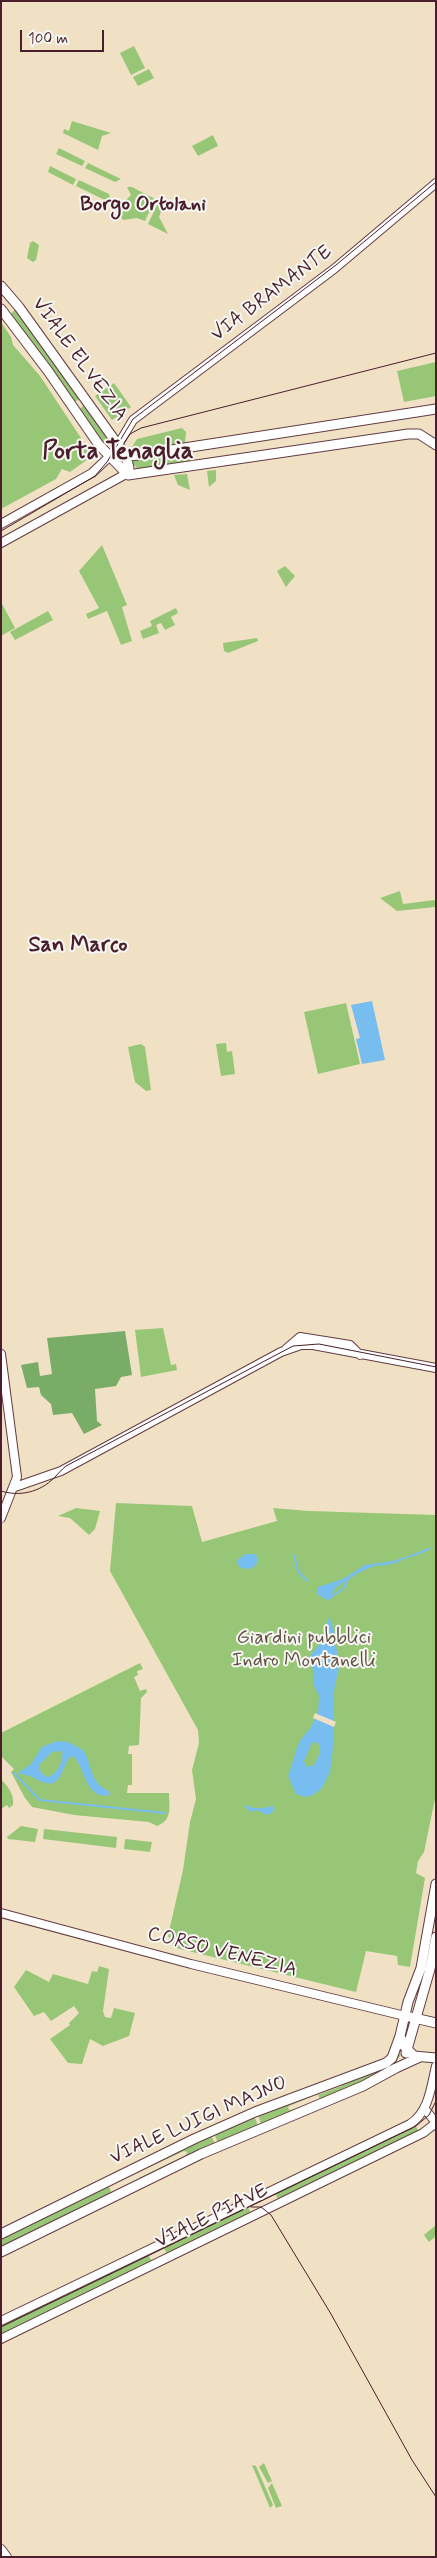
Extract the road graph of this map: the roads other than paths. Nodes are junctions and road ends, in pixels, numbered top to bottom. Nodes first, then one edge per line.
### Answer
1 (436, 183) edge
2 (1, 286) edge
3 (1, 309) edge
4 (436, 409) edge
5 (118, 445) junction
6 (436, 445) edge
7 (126, 456) junction
8 (108, 458) junction
9 (126, 474) junction
10 (1, 524) edge
11 (1, 543) edge
12 (1, 1354) edge
13 (436, 1368) edge
14 (17, 1477) junction
15 (39, 1480) junction
16 (17, 1488) junction
17 (1, 1518) edge
18 (436, 1884) edge
19 (1, 1913) edge
20 (436, 1937) edge
21 (434, 1959) edge
22 (432, 1977) edge
23 (417, 1979) junction
24 (405, 2016) junction
25 (416, 2018) junction
26 (436, 2023) edge
27 (400, 2036) junction
28 (408, 2050) junction
29 (420, 2057) junction
30 (436, 2058) edge
31 (436, 2066) edge
32 (396, 2068) junction
33 (425, 2109) junction
34 (436, 2123) edge
35 (125, 2171) junction
36 (116, 2176) junction
37 (126, 2191) junction
38 (255, 2200) junction
39 (266, 2208) junction
40 (1, 2234) edge
41 (1, 2252) edge
42 (1, 2321) edge
43 (1, 2338) edge
44 (1, 2549) edge
45 (7, 2557) edge

1 - 5 street, VIA BRAMANTE
2 - 5 main road, VIALE ELVEZIA
3 - 8 main road, VIALE ELVEZIA
4 - 7 main road
5 - 7 main road, VIALE ELVEZIA
5 - 8 main road
6 - 9 main road
7 - 8 main road
7 - 9 main road
8 - 9 main road, VIALE ELVEZIA
8 - 10 street
9 - 11 street
12 - 14 street
13 - 15 street
14 - 15 street
14 - 16 street
15 - 16 street
16 - 17 street
18 - 23 main road, VIALE LUIGI MAJNO
19 - 24 street, CORSO VENEZIA
20 - 21 main road, VIALE LUIGI MAJNO
21 - 22 main road, VIALE LUIGI MAJNO
22 - 23 main road
22 - 25 main road, VIALE LUIGI MAJNO
23 - 24 main road, VIALE LUIGI MAJNO
24 - 25 main road, CORSO VENEZIA
24 - 27 main road, VIALE LUIGI MAJNO
25 - 26 main road, CORSO VENEZIA
25 - 28 main road, VIALE LUIGI MAJNO
27 - 28 main road
27 - 35 main road, VIALE LUIGI MAJNO
28 - 29 main road
28 - 32 main road, VIALE LUIGI MAJNO
29 - 30 main road
29 - 32 main road, VIALE LUIGI MAJNO
31 - 33 street
32 - 37 main road, VIALE LUIGI MAJNO
33 - 34 street
33 - 38 street, VIALE PIAVE
34 - 39 street, VIALE PIAVE
35 - 36 main road, VIALE LUIGI MAJNO
35 - 37 main road
36 - 37 main road
36 - 40 main road, VIALE LUIGI MAJNO
37 - 41 main road, VIALE LUIGI MAJNO
38 - 39 street
38 - 42 street, VIALE PIAVE
39 - 43 street, VIALE PIAVE
44 - 45 street

